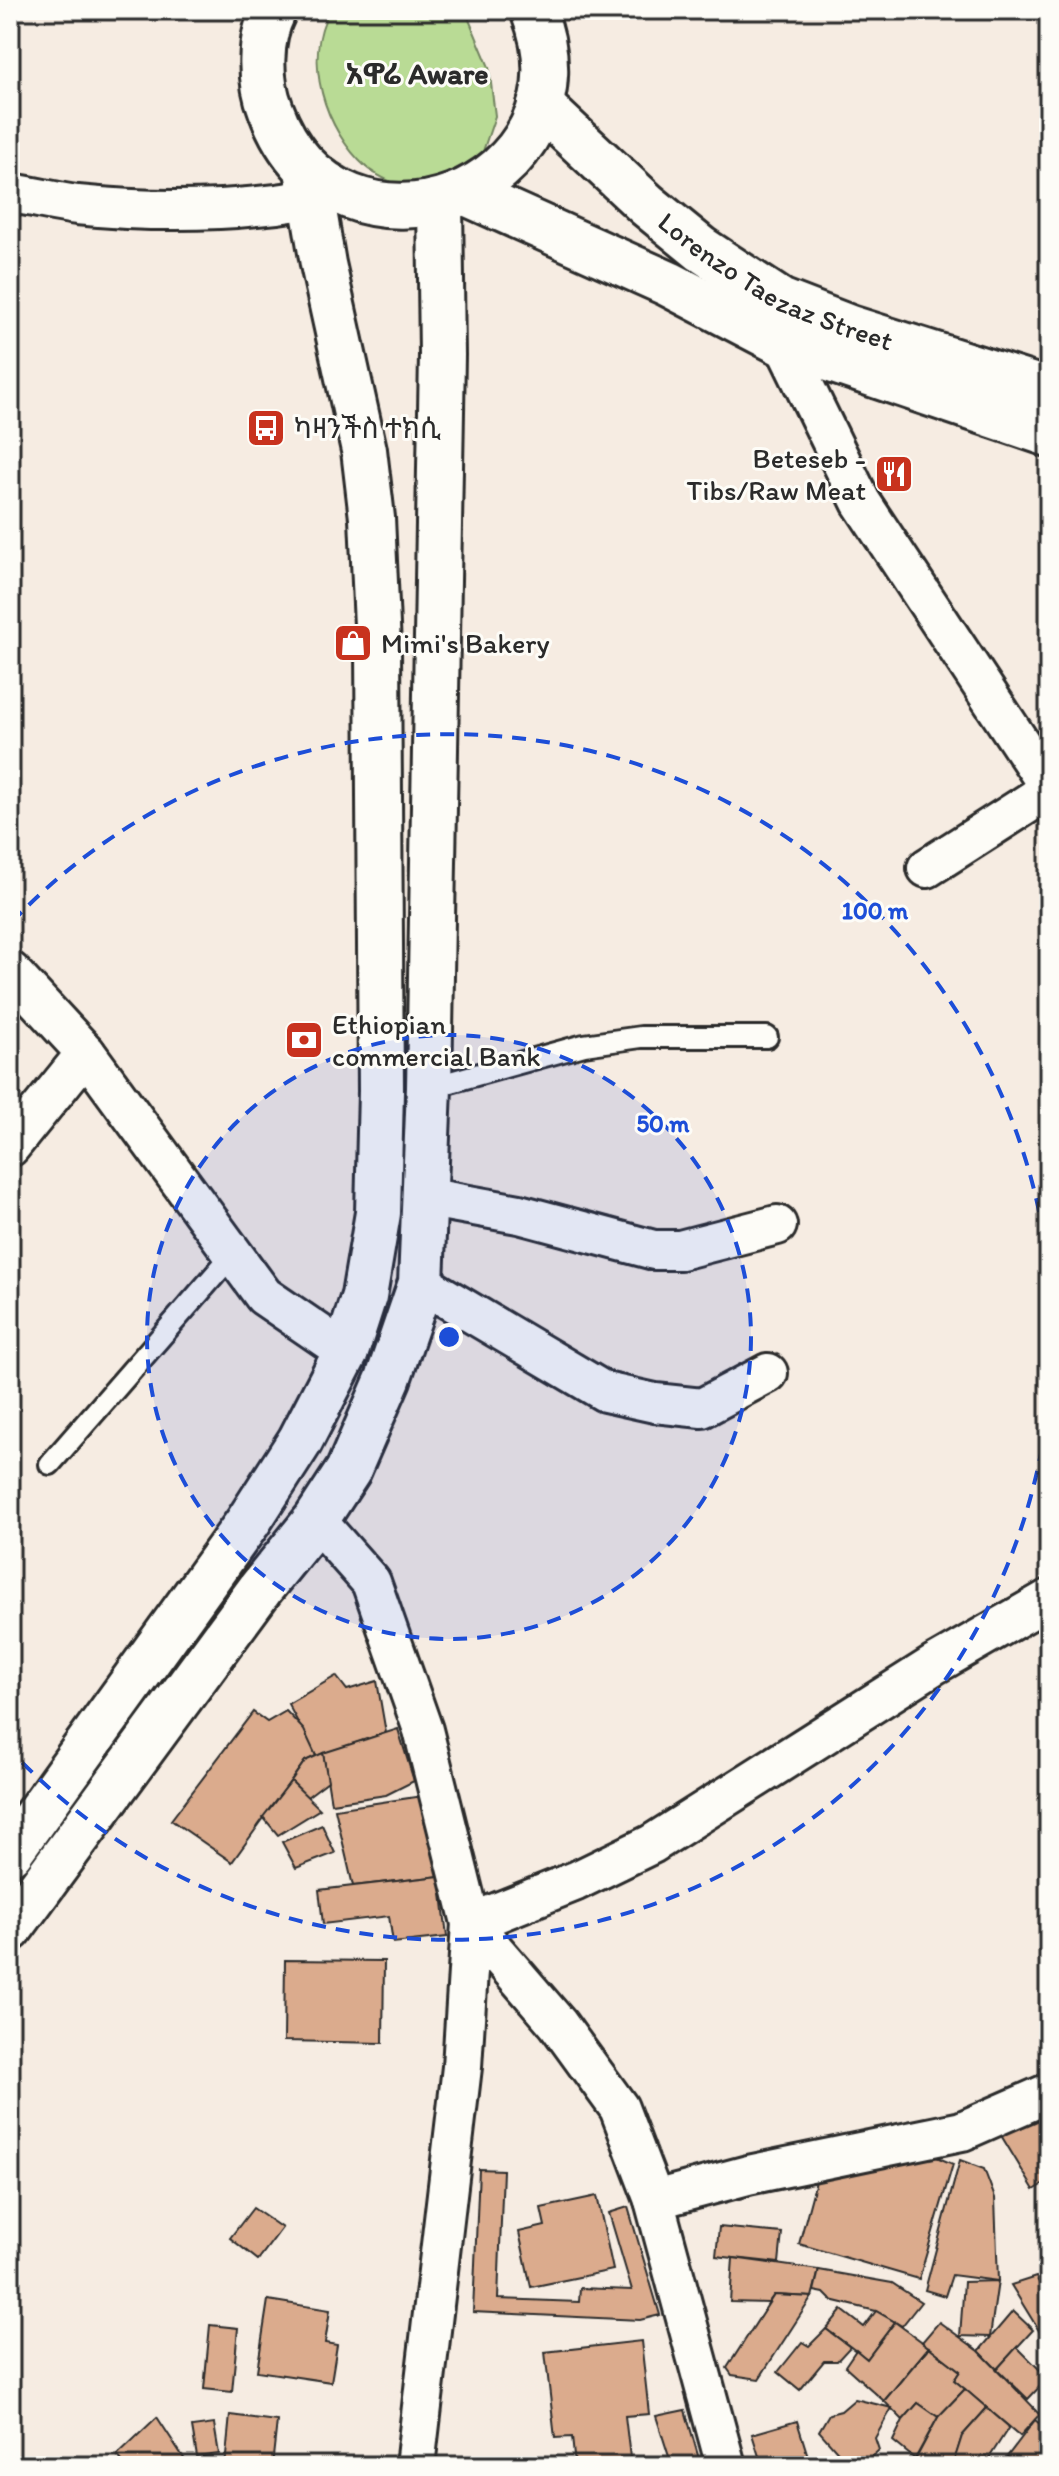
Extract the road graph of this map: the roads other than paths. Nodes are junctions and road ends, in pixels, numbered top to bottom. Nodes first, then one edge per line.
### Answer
1 (242, 10) edge
2 (533, 10) edge
3 (268, 30) edge
4 (540, 105) junction
5 (309, 184) junction
6 (10, 193) edge
7 (453, 198) junction
8 (784, 344) junction
9 (1049, 391) edge
10 (1049, 434) edge
11 (1049, 789) edge
12 (927, 868) dead end
13 (10, 971) edge
14 (767, 1037) dead end
15 (86, 1053) junction
16 (429, 1088) junction
17 (10, 1147) edge
18 (424, 1197) junction
19 (777, 1225) dead end
20 (233, 1254) junction
21 (421, 1283) junction
22 (346, 1352) junction
23 (768, 1373) dead end
24 (50, 1464) dead end
25 (316, 1520) junction
26 (1049, 1599) edge
27 (10, 1852) edge
28 (471, 1923) junction
29 (10, 1929) edge
30 (1049, 2093) edge
31 (654, 2200) junction
32 (415, 2466) edge
33 (726, 2466) edge

1 - 3 main road
2 - 4 main road
3 - 5 main road
4 - 7 main road
4 - 9 main road, Lorenzo Taezaz Street
5 - 6 street
5 - 7 main road
5 - 22 main road
7 - 8 main road
7 - 16 main road
8 - 10 main road
8 - 11 street
11 - 12 street
13 - 15 street
14 - 16 lane
15 - 17 street
15 - 20 street
16 - 18 main road
18 - 19 street
18 - 21 main road
20 - 22 street
20 - 24 lane
21 - 23 street
21 - 25 main road
22 - 27 main road
25 - 28 street
25 - 29 main road
26 - 28 street
28 - 31 street
28 - 32 street
30 - 31 street
31 - 33 street

